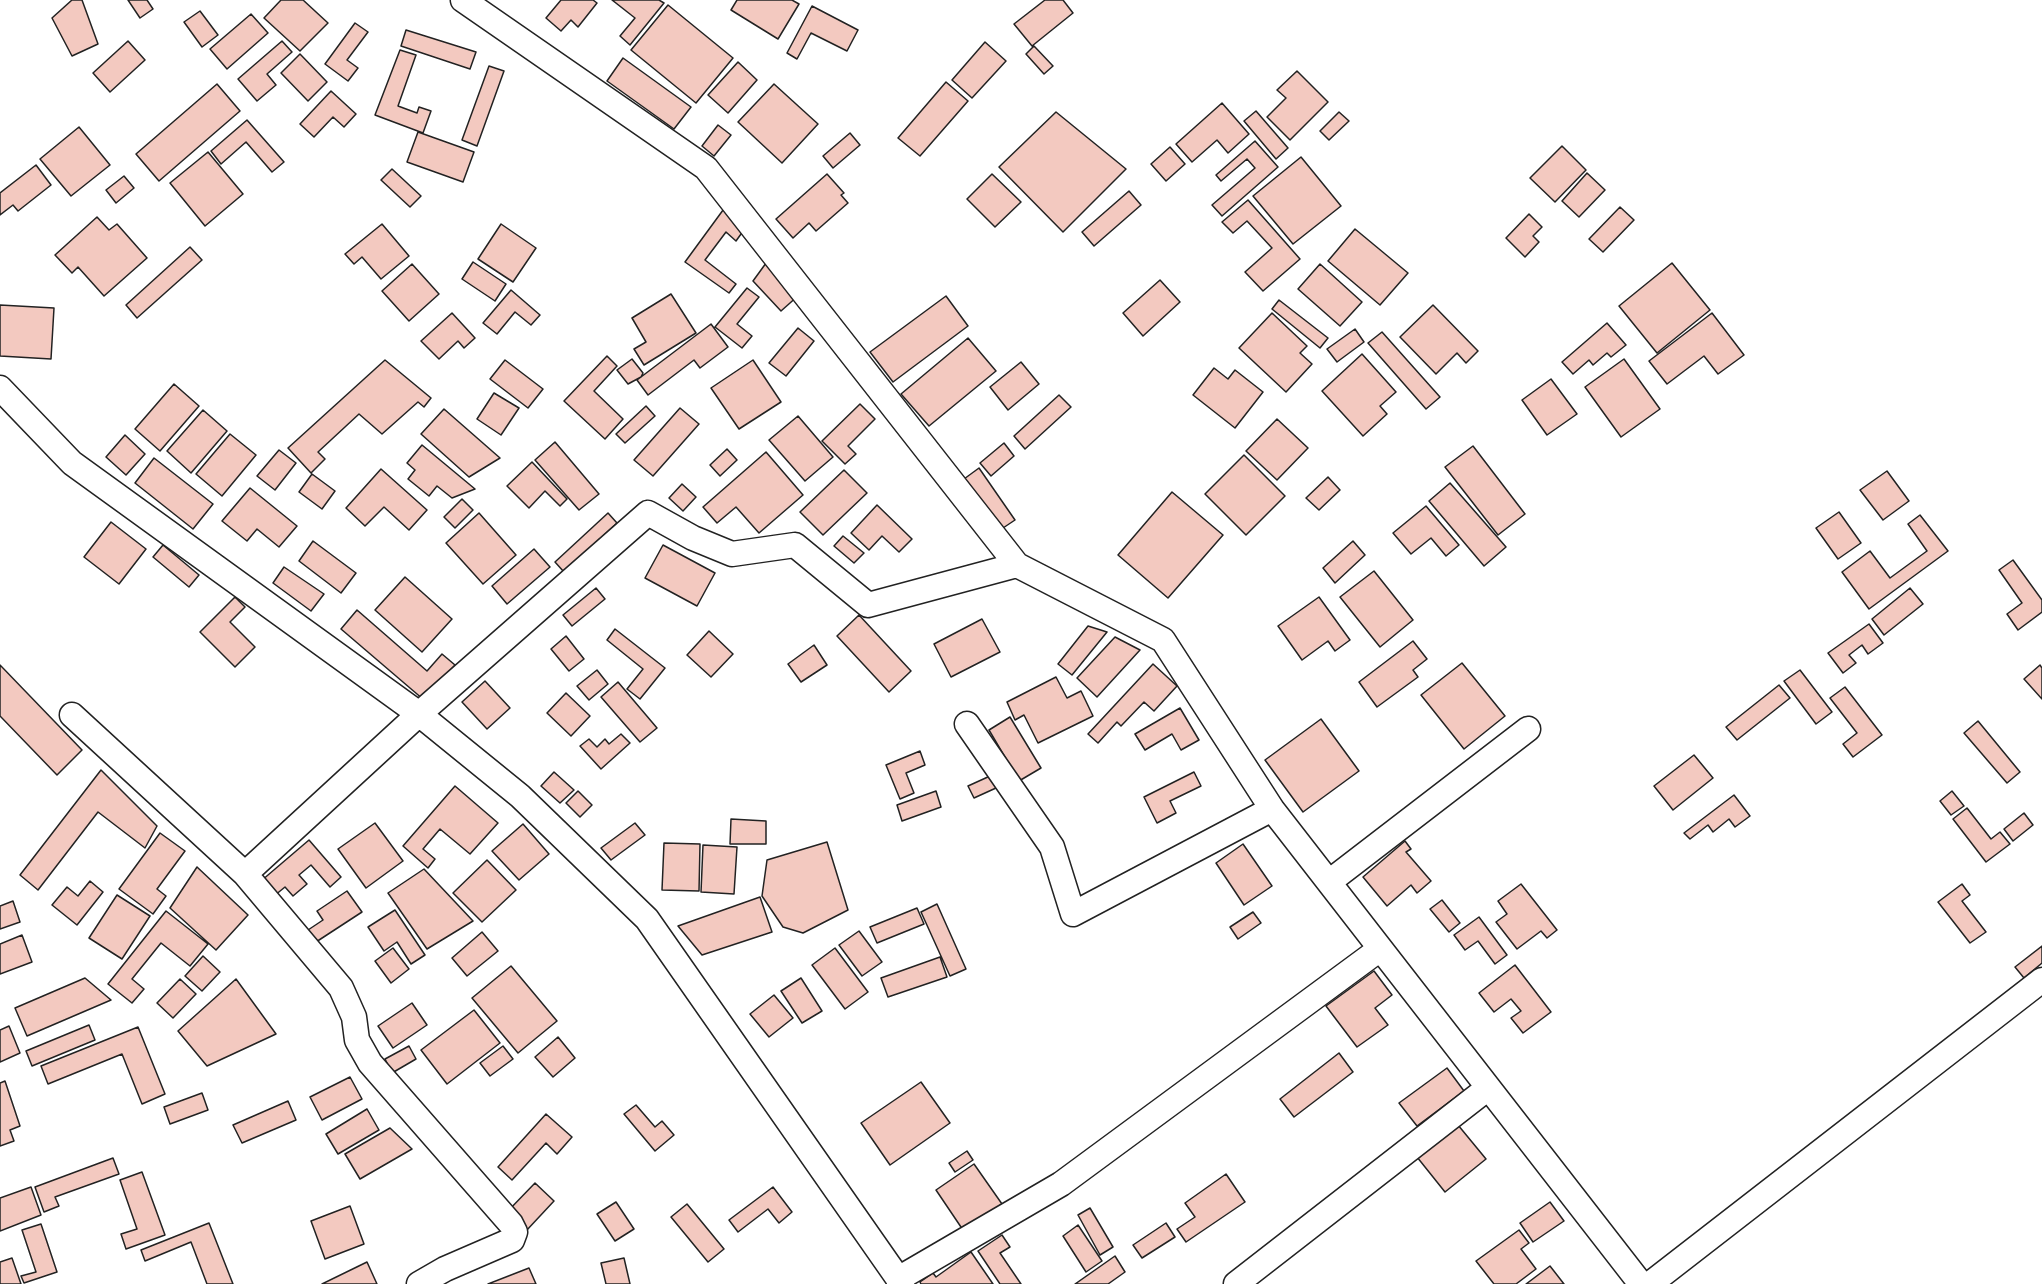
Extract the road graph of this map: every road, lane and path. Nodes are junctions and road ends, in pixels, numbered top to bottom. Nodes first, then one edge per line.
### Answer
1 (463, 0) edge
2 (0, 387) edge
3 (1017, 565) junction
4 (419, 714) junction
5 (72, 715) dead end
6 (967, 724) dead end
7 (1528, 729) dead end
8 (1272, 809) junction
9 (245, 874) junction
10 (1329, 882) junction
11 (1380, 949) junction
12 (2042, 980) edge
13 (1488, 1088) junction
14 (900, 1281) edge
15 (419, 1284) edge
16 (1236, 1284) edge
17 (1641, 1284) edge
18 (1650, 1284) edge

1 - 3 street
2 - 4 street
3 - 4 street
3 - 8 street
4 - 9 street
4 - 14 street
5 - 9 street
6 - 8 street
7 - 10 street
8 - 10 street
9 - 15 street
10 - 11 street
11 - 13 street
11 - 14 street
12 - 18 street
13 - 16 street
13 - 17 street

